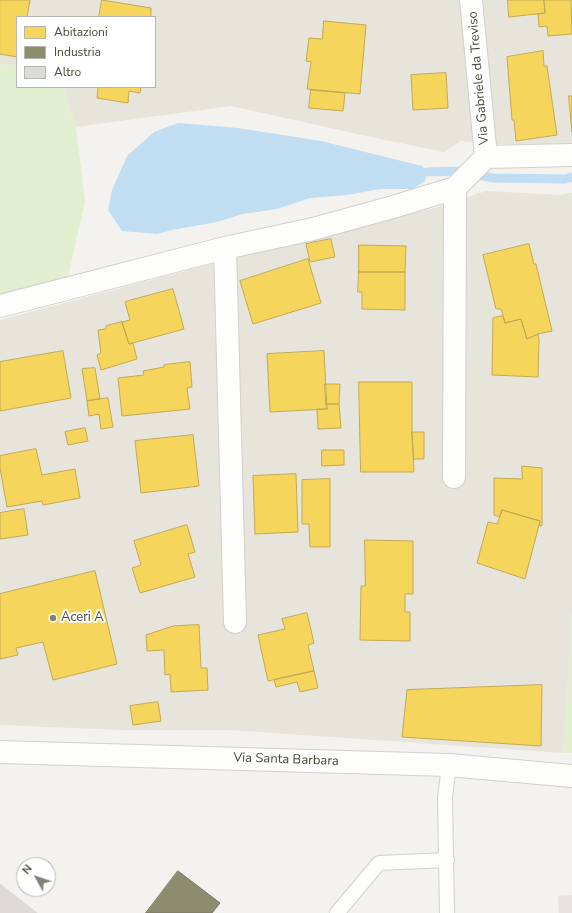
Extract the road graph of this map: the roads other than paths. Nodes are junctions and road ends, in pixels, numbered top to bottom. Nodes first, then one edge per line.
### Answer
1 (471, 0) edge
2 (572, 156) edge
3 (482, 160) junction
4 (458, 185) junction
5 (225, 248) junction
6 (0, 306) edge
7 (454, 477) dead end
8 (236, 622) dead end
9 (0, 752) edge
10 (449, 765) junction
11 (572, 776) edge
12 (447, 860) junction
13 (337, 913) edge
14 (447, 913) edge

1 - 3 street, Via Gabriele da Treviso
2 - 3 street
3 - 4 street
4 - 5 street
4 - 7 street
5 - 6 street
5 - 8 street
9 - 10 street, Via Santa Barbara
10 - 11 street, Via Santa Barbara
10 - 12 lane
12 - 13 lane
12 - 14 lane

